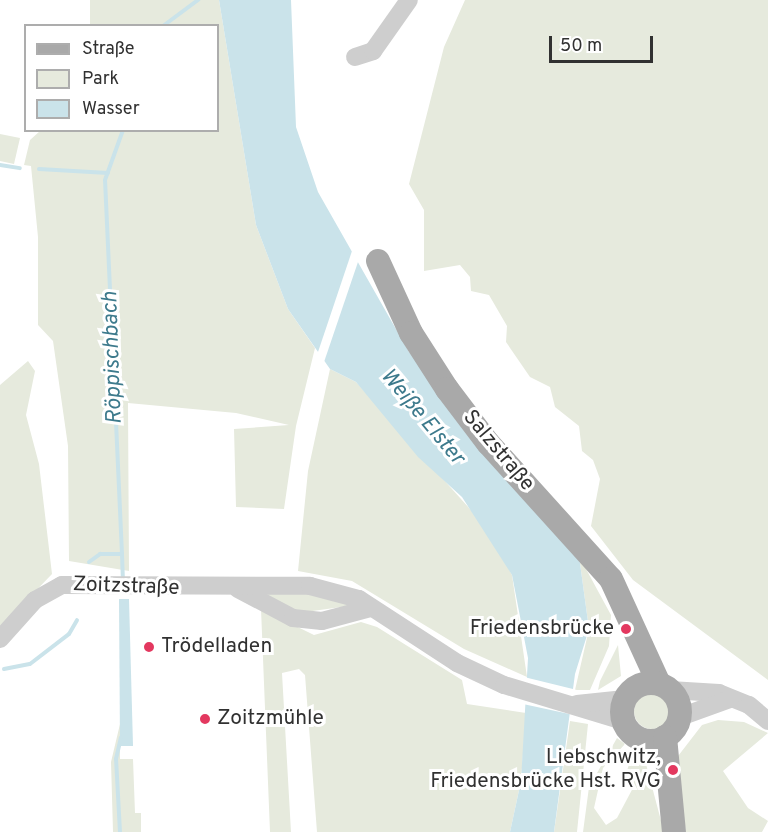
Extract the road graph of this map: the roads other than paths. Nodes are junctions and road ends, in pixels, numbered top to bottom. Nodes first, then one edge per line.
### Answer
1 (409, 0) edge
2 (355, 57) dead end
3 (378, 261) dead end
4 (237, 589) junction
5 (371, 608) junction
6 (0, 639) edge
7 (643, 696) junction
8 (730, 699) junction
9 (680, 717) junction
10 (768, 721) edge
11 (654, 739) junction
12 (674, 832) edge

1 - 2 street
3 - 7 main road, Salzstraße
4 - 5 street, Zoitzstraße
4 - 5 street, Zoitzstraße
4 - 6 street, Zoitzstraße
5 - 7 street, Zoitzstraße
7 - 8 street
7 - 9 main road, Salzstraße
7 - 11 main road
8 - 9 street
8 - 10 street
9 - 11 main road
11 - 12 main road

